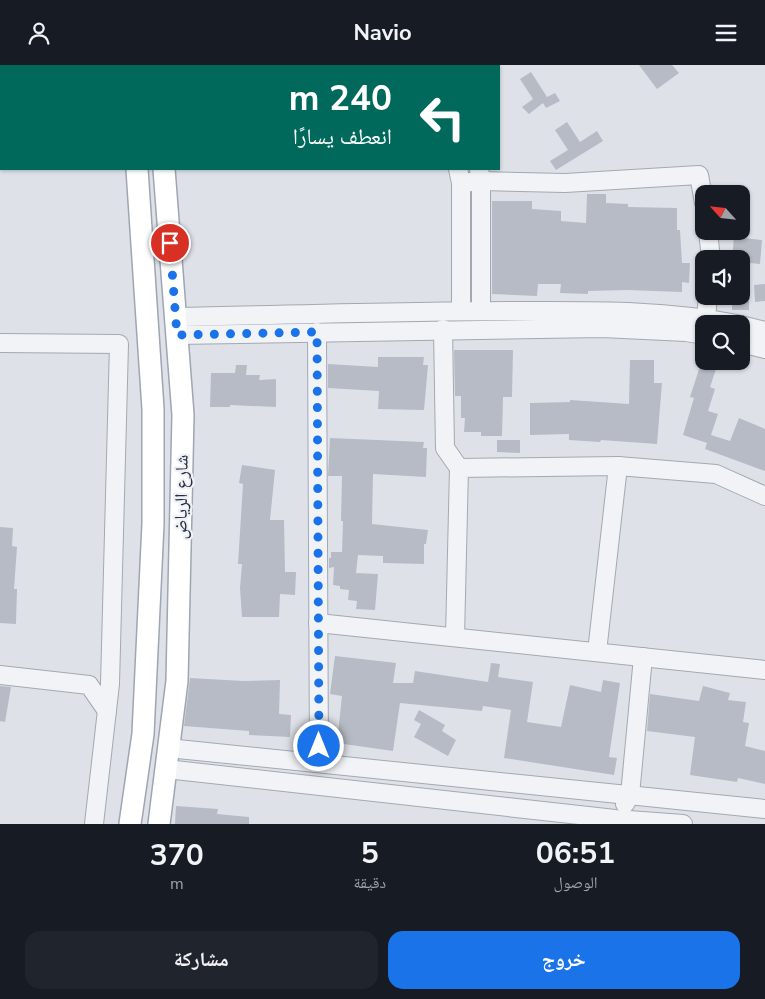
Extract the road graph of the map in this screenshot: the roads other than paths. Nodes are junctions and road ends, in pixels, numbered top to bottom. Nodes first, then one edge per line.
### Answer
1 (164, 170) edge
2 (134, 174) edge
3 (480, 175) edge
4 (459, 176) edge
5 (701, 185) edge
6 (461, 311) junction
7 (481, 311) junction
8 (695, 316) edge
9 (176, 326) junction
10 (750, 327) edge
11 (443, 329) junction
12 (765, 331) edge
13 (317, 332) junction
14 (695, 334) edge
15 (0, 343) edge
16 (750, 345) edge
17 (765, 349) edge
18 (618, 466) junction
19 (459, 468) junction
20 (765, 496) edge
21 (318, 623) junction
22 (455, 637) junction
23 (597, 652) junction
24 (643, 657) junction
25 (765, 670) edge
26 (0, 675) edge
27 (107, 711) junction
28 (168, 748) junction
29 (319, 763) junction
30 (166, 769) junction
31 (630, 795) junction
32 (765, 809) edge
33 (615, 822) edge
34 (94, 824) edge
35 (130, 824) edge
36 (159, 824) edge
37 (683, 824) edge

1 - 9 main road, شارع الرياض
2 - 35 main road, شارع الرياض
3 - 4 street
3 - 5 street
3 - 7 street
4 - 6 street
6 - 7 street
6 - 9 street
7 - 8 street
9 - 13 street
9 - 28 main road, شارع الرياض
10 - 12 street
11 - 13 street
11 - 14 street
11 - 19 street
13 - 21 street
15 - 27 street
16 - 17 street
18 - 19 street
18 - 20 street
18 - 23 street
19 - 22 street
21 - 22 street
21 - 29 street
22 - 23 street
23 - 24 street
24 - 25 street
24 - 31 street
26 - 27 street
27 - 34 street
28 - 29 street
28 - 30 main road, شارع الرياض
29 - 31 street
30 - 33 street
30 - 36 main road, شارع الرياض
31 - 32 street
31 - 33 street
33 - 37 street

